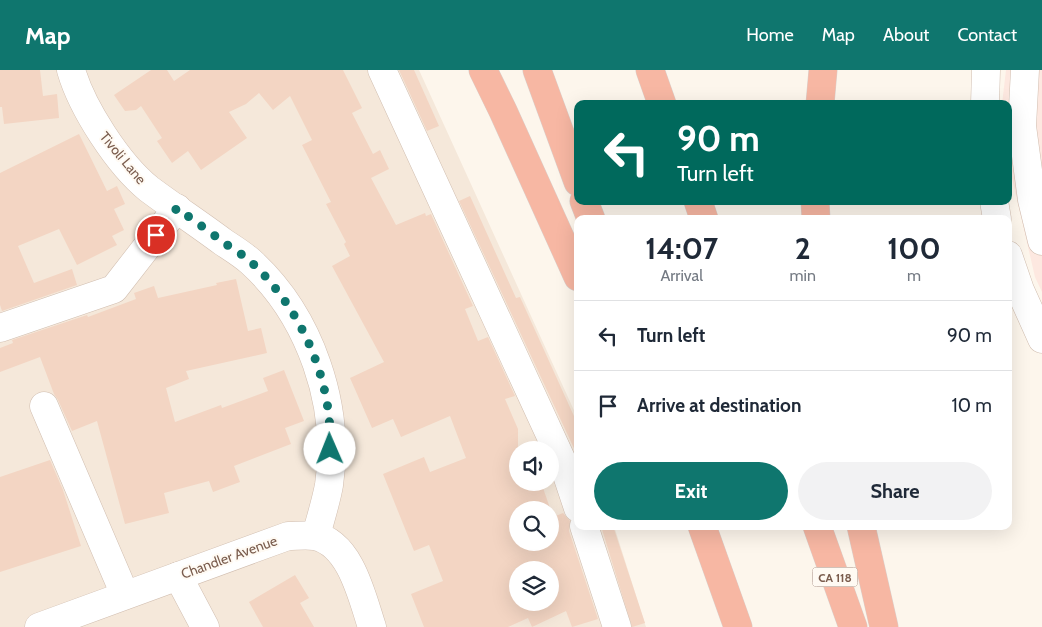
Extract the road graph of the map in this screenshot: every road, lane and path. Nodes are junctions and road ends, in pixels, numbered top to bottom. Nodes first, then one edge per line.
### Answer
1 (382, 70) edge
2 (482, 70) edge
3 (537, 70) edge
4 (650, 70) edge
5 (823, 70) edge
6 (986, 70) edge
7 (1025, 70) edge
8 (74, 71) edge
9 (661, 100) edge
10 (820, 100) edge
11 (986, 100) edge
12 (574, 171) edge
13 (177, 208) junction
14 (1042, 241) edge
15 (1012, 267) edge
16 (574, 268) edge
17 (0, 328) edge
18 (1042, 339) edge
19 (44, 406) dead end
20 (574, 496) edge
21 (585, 530) edge
22 (697, 530) edge
23 (703, 530) edge
24 (817, 530) edge
25 (862, 530) edge
26 (316, 536) junction
27 (178, 576) junction
28 (721, 580) junction
29 (125, 595) junction
30 (41, 627) edge
31 (204, 627) edge
32 (372, 627) edge
33 (617, 627) edge
34 (738, 627) edge
35 (853, 627) edge
36 (884, 627) edge

1 - 20 street
2 - 16 highway
3 - 12 highway
4 - 9 highway
5 - 10 highway
6 - 11 street
7 - 14 street
8 - 13 street, Tivoli Lane
13 - 17 street
13 - 26 street, Tivoli Lane
15 - 18 street
19 - 29 street
21 - 33 street
22 - 28 highway
23 - 28 highway
24 - 35 highway, CA 118
25 - 36 highway
26 - 27 street, Chandler Avenue
26 - 32 street
27 - 29 street, Chandler Avenue
27 - 31 street
28 - 34 highway
29 - 30 street, Chandler Avenue

